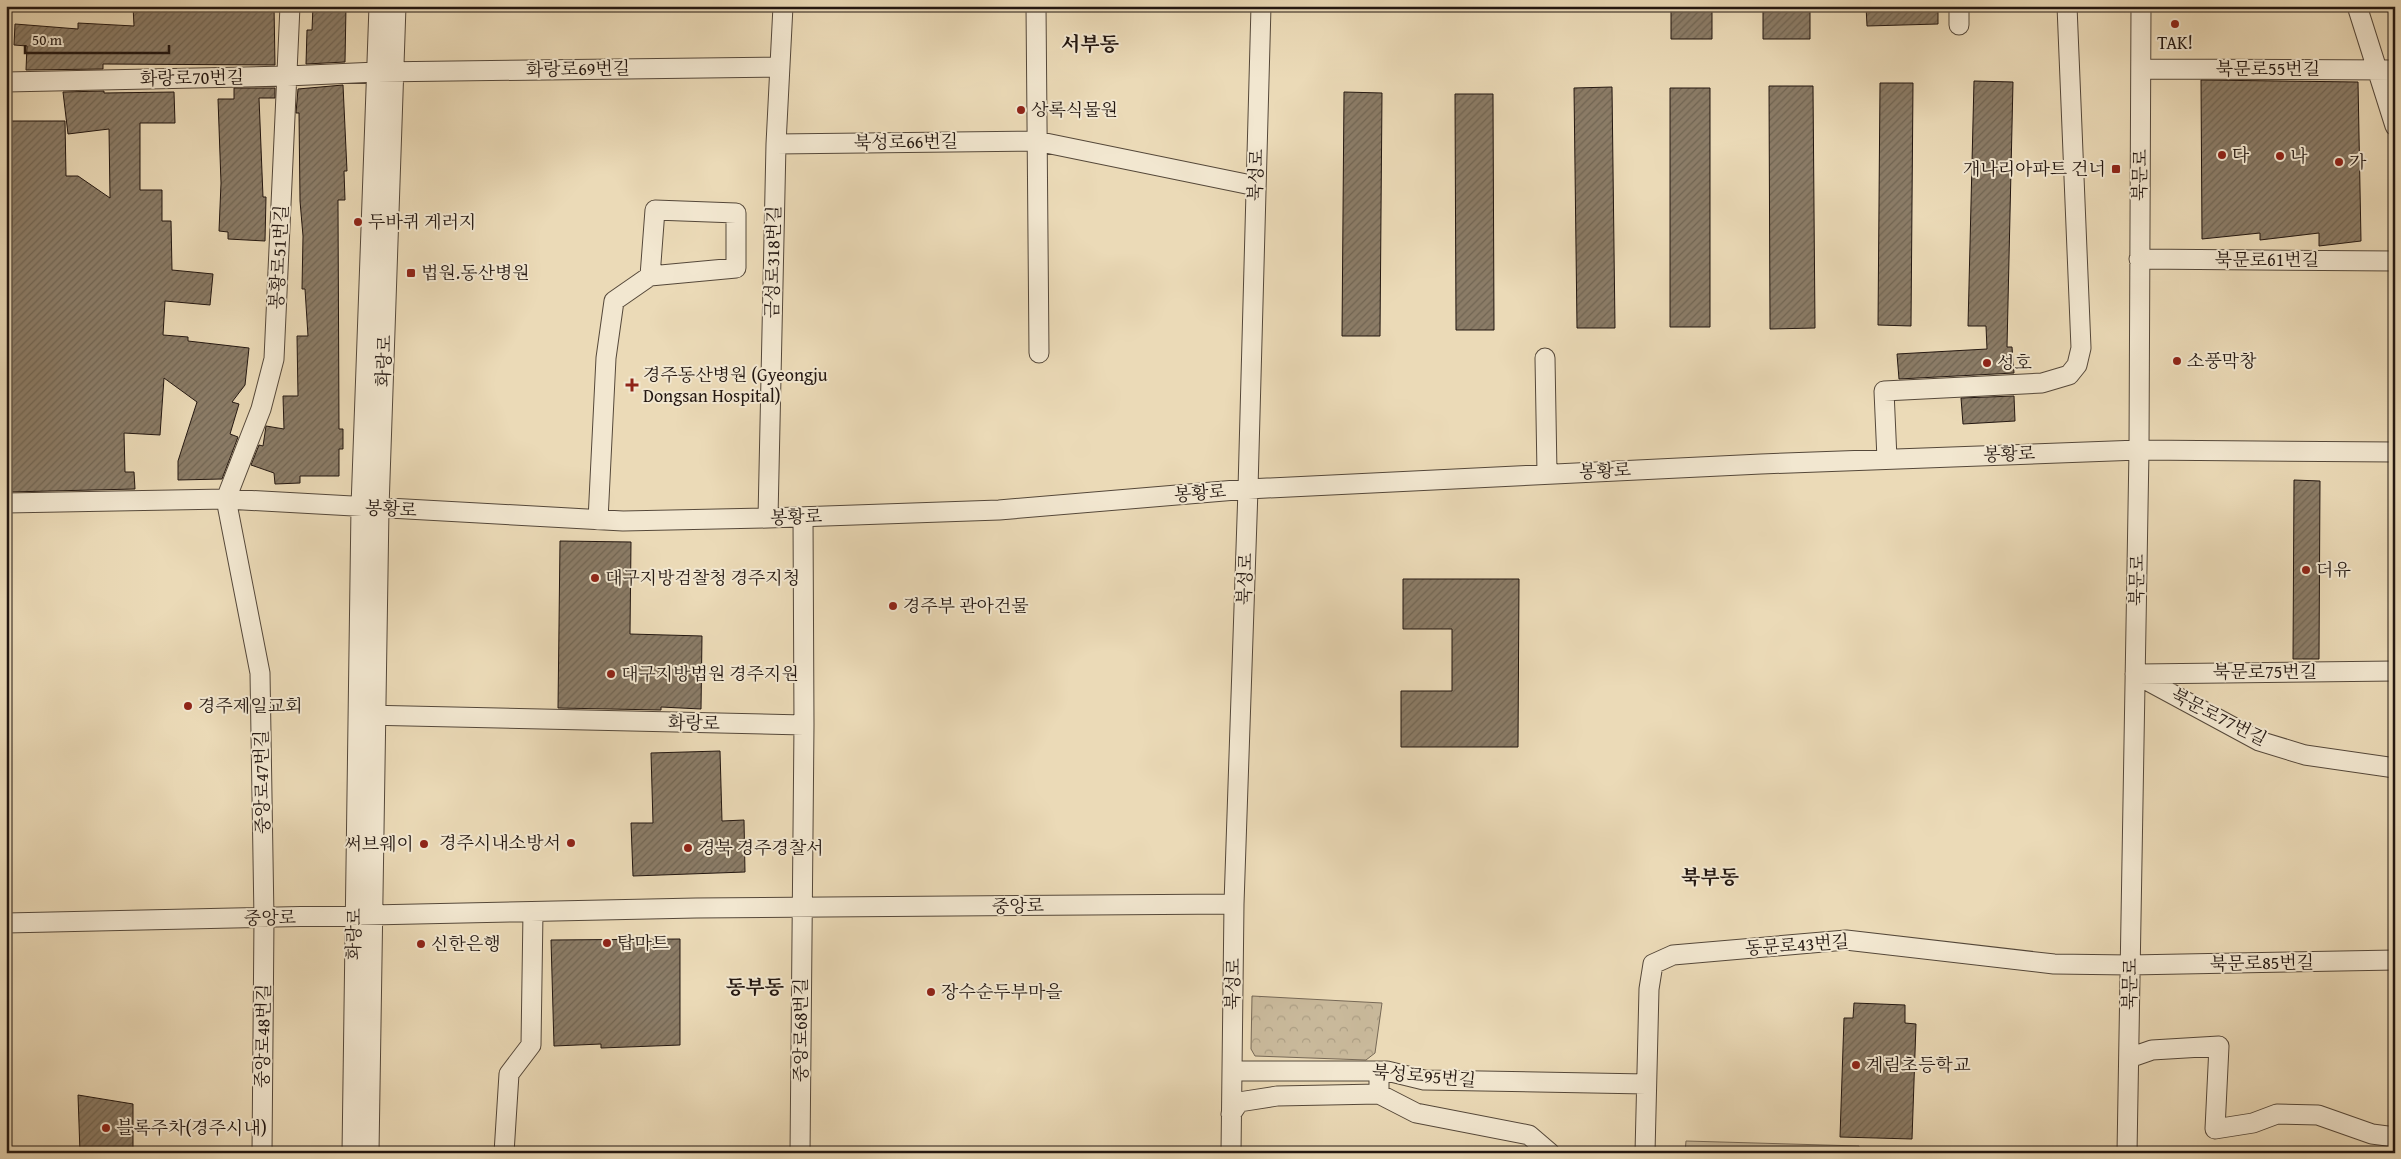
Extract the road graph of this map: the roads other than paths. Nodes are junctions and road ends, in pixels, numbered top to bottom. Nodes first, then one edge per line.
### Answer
1 (290, 6) edge
2 (379, 6) edge
3 (396, 6) edge
4 (783, 6) edge
5 (1036, 6) edge
6 (1261, 6) edge
7 (1959, 6) edge
8 (2067, 6) edge
9 (2141, 6) edge
10 (2356, 6) edge
11 (1959, 25) dead end
12 (780, 67) junction
13 (2141, 68) junction
14 (2386, 70) edge
15 (386, 71) junction
16 (287, 76) junction
17 (6, 82) edge
18 (2395, 126) edge
19 (1036, 141) junction
20 (776, 144) junction
21 (1256, 186) junction
22 (2139, 259) junction
23 (2395, 261) edge
24 (650, 276) junction
25 (1039, 353) dead end
26 (1544, 358) dead end
27 (2139, 450) junction
28 (2395, 452) edge
29 (1887, 459) junction
30 (1547, 473) junction
31 (1248, 490) junction
32 (226, 499) junction
33 (6, 503) edge
34 (370, 508) junction
35 (803, 517) junction
36 (768, 518) junction
37 (598, 520) junction
38 (2395, 672) edge
39 (2135, 674) junction
40 (366, 716) junction
41 (804, 725) junction
42 (2395, 768) edge
43 (1234, 904) junction
44 (802, 908) junction
45 (533, 912) junction
46 (363, 916) junction
47 (264, 919) junction
48 (6, 923) edge
49 (2395, 960) edge
50 (2130, 965) junction
51 (2129, 1058) junction
52 (1232, 1070) junction
53 (1379, 1071) junction
54 (1646, 1084) junction
55 (1378, 1094) junction
56 (1231, 1114) junction
57 (2392, 1142) edge
58 (262, 1153) edge
59 (352, 1153) edge
60 (369, 1153) edge
61 (504, 1153) edge
62 (800, 1153) edge
63 (1231, 1153) edge
64 (1550, 1153) edge
65 (1645, 1153) edge
66 (2127, 1153) edge

1 - 16 street, 봉황로51번길
2 - 15 street, 화랑로
3 - 15 street, 화랑로
4 - 12 street, 금성로318번길
5 - 19 street
6 - 21 street, 북성로
7 - 11 street
8 - 29 street
9 - 13 street, 북문로
10 - 14 street
12 - 15 street, 화랑로69번길
12 - 20 street, 금성로318번길
13 - 14 street, 북문로55번길
13 - 22 street, 북문로
14 - 18 street
15 - 16 street, 화랑로70번길
15 - 34 street, 화랑로
16 - 17 street, 화랑로70번길
16 - 32 street, 봉황로51번길
19 - 20 street, 북성로66번길
19 - 21 street, 북성로66번길
19 - 25 street
20 - 36 street, 금성로318번길
21 - 31 street, 북성로
22 - 23 street, 북문로61번길
22 - 27 street, 북문로
24 - 24 street
24 - 37 street
26 - 30 street
27 - 28 street, 봉황로
27 - 29 street, 봉황로
27 - 39 street, 북문로
29 - 30 street, 봉황로
30 - 31 street, 봉황로
31 - 35 street, 봉황로
31 - 43 street, 북성로
32 - 33 street, 봉황로
32 - 34 street, 봉황로
32 - 47 street, 중앙로47번길
34 - 37 street, 봉황로
34 - 40 street, 화랑로
35 - 36 street, 봉황로
35 - 41 street
36 - 37 street, 봉황로
38 - 39 street, 북문로75번길
39 - 42 street, 북문로77번길
39 - 50 street, 북문로
40 - 41 street, 화랑로
40 - 46 street, 화랑로
41 - 44 street
43 - 44 street, 중앙로
43 - 52 street, 북성로
44 - 45 street, 중앙로
44 - 62 street, 중앙로68번길
45 - 46 street, 중앙로
45 - 61 street
46 - 47 street, 중앙로
46 - 59 street, 화랑로
46 - 60 street, 화랑로
47 - 48 street, 중앙로
47 - 58 street, 중앙로48번길
49 - 50 street, 북문로85번길
50 - 51 street, 북문로
50 - 54 street, 동문로43번길
51 - 57 street
51 - 66 street, 북문로
52 - 53 street, 북성로95번길
52 - 56 street, 북성로
53 - 54 street, 북성로95번길
53 - 55 street
54 - 65 street, 동문로43번길
55 - 56 street
55 - 64 street
56 - 63 street, 북성로

